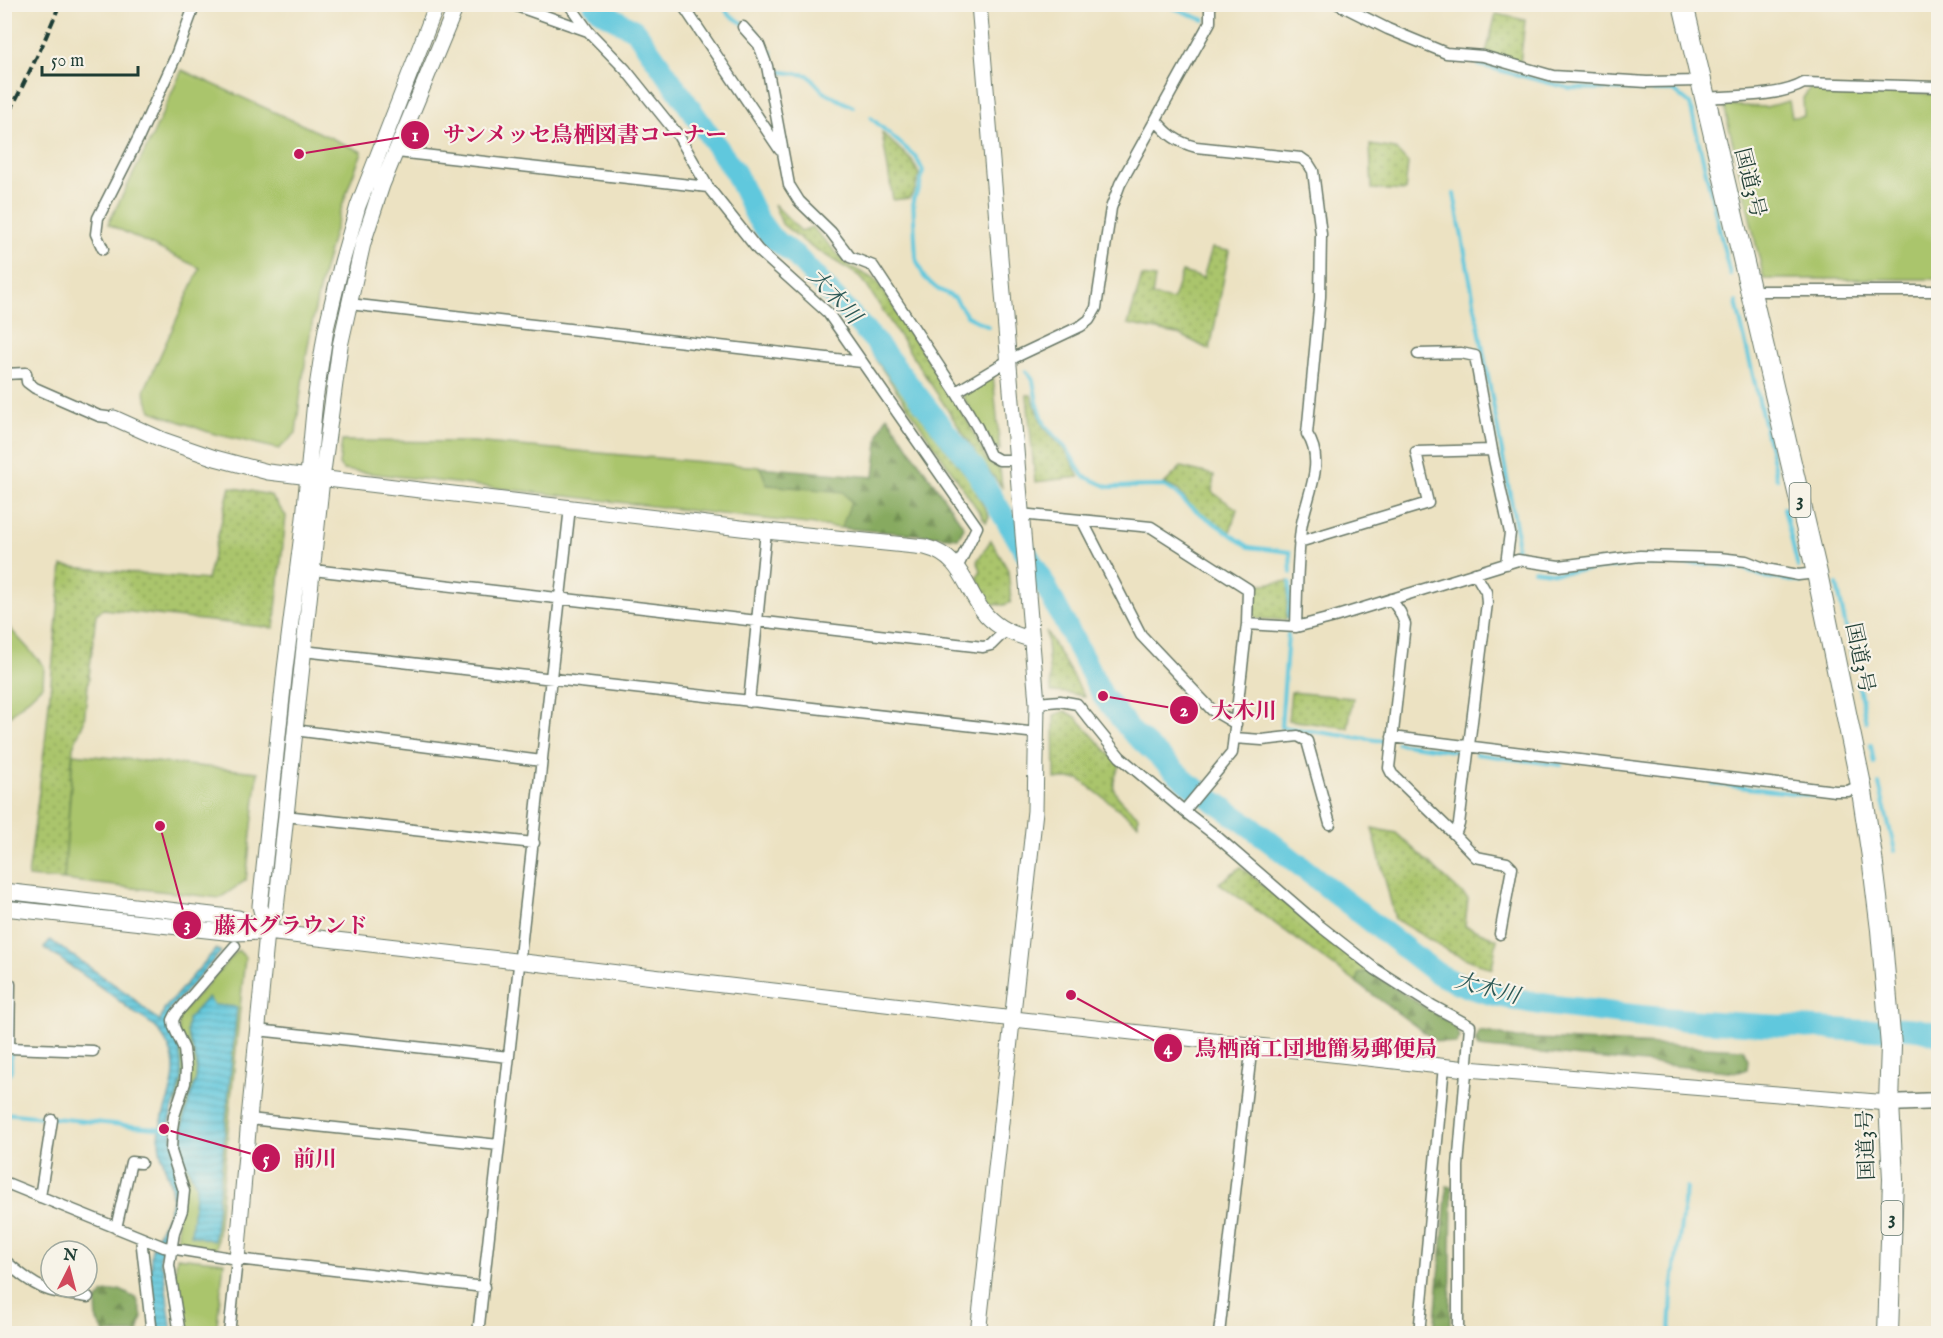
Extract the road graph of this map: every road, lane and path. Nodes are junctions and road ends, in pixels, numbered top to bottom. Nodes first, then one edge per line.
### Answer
1 (195, 4) edge
2 (511, 4) edge
3 (569, 4) edge
4 (682, 4) edge
5 (979, 4) edge
6 (1210, 4) edge
7 (1338, 4) edge
8 (1683, 4) edge
9 (432, 6) edge
10 (455, 10) edge
11 (743, 27) dead end
12 (588, 31) junction
13 (1938, 87) edge
14 (1702, 89) junction
15 (1156, 120) junction
16 (397, 152) junction
17 (782, 153) junction
18 (708, 187) junction
19 (103, 249) dead end
20 (1750, 291) junction
21 (1938, 291) edge
22 (349, 304) junction
23 (1418, 354) dead end
24 (1009, 360) junction
25 (862, 363) junction
26 (4, 374) edge
27 (956, 392) junction
28 (114, 418) joint
29 (1492, 450) junction
30 (1016, 460) junction
31 (315, 478) junction
32 (570, 507) junction
33 (1020, 514) junction
34 (1082, 520) junction
35 (766, 531) junction
36 (1299, 542) junction
37 (1506, 564) junction
38 (957, 568) junction
39 (313, 570) junction
40 (1475, 573) junction
41 (1817, 573) junction
42 (560, 598) junction
43 (1391, 599) junction
44 (757, 620) junction
45 (1247, 624) junction
46 (1296, 627) junction
47 (1005, 631) junction
48 (1030, 639) junction
49 (303, 651) junction
50 (552, 680) junction
51 (749, 702) junction
52 (1037, 703) junction
53 (1236, 724) junction
54 (294, 730) junction
55 (1036, 733) junction
56 (1234, 738) junction
57 (1392, 738) junction
58 (1468, 747) junction
59 (542, 761) junction
60 (1861, 785) junction
61 (1186, 808) junction
62 (285, 816) junction
63 (1330, 824) dead end
64 (1455, 834) junction
65 (534, 843) junction
66 (4, 891) edge
67 (4, 908) edge
68 (267, 932) junction
69 (1500, 934) dead end
70 (235, 946) dead end
71 (520, 962) junction
72 (4, 980) edge
73 (1014, 1019) junction
74 (257, 1030) junction
75 (1252, 1044) junction
76 (93, 1051) dead end
77 (509, 1058) junction
78 (1444, 1066) junction
79 (1467, 1069) junction
80 (1938, 1101) edge
81 (1889, 1103) junction
82 (249, 1119) junction
83 (52, 1120) dead end
84 (499, 1145) junction
85 (141, 1163) dead end
86 (5, 1182) edge
87 (40, 1197) junction
88 (116, 1228) junction
89 (141, 1238) junction
90 (168, 1249) junction
91 (237, 1259) junction
92 (4, 1260) edge
93 (39, 1287) edge
94 (484, 1287) junction
95 (152, 1334) edge
96 (180, 1334) edge
97 (229, 1334) edge
98 (478, 1334) edge
99 (978, 1334) edge
100 (1219, 1334) edge
101 (1419, 1334) edge
102 (1458, 1334) edge
103 (1888, 1334) edge

1 - 19 street
2 - 12 street
3 - 12 street
4 - 17 street
5 - 24 street
6 - 15 street
7 - 14 street
8 - 14 highway, 国道3号 / 3
9 - 10 street
9 - 31 street
10 - 16 street
11 - 17 street
12 - 18 street
13 - 14 street
14 - 20 highway, 国道3号 / 3
15 - 24 street
15 - 36 street
16 - 18 street
16 - 22 street
17 - 27 street
18 - 25 street
20 - 21 street
20 - 41 highway, 国道3号 / 3
22 - 25 street
22 - 31 street
23 - 29 street
24 - 27 street
24 - 30 street
25 - 38 street
26 - 28 street
27 - 30 street
28 - 31 street
29 - 36 street
29 - 37 street
30 - 33 street
31 - 32 street
31 - 39 street
31 - 68 street
32 - 35 street
32 - 42 street
33 - 34 street
33 - 48 street
34 - 45 street
34 - 53 street
35 - 38 street
35 - 44 street
36 - 46 street
37 - 40 street
37 - 41 street
38 - 47 street
39 - 42 street
39 - 49 street
40 - 43 street
40 - 58 street
41 - 60 highway, 国道3号 / 3
42 - 44 street
42 - 50 street
43 - 46 street
43 - 57 street
44 - 47 street
44 - 51 street
45 - 46 street
45 - 53 street
47 - 48 street
48 - 52 street
49 - 50 street
49 - 54 street
50 - 51 street
50 - 59 street
51 - 55 street
52 - 55 street
52 - 61 street
53 - 56 street
54 - 59 street
54 - 62 street
55 - 73 street
56 - 61 street
56 - 63 street
57 - 58 street
57 - 64 street
58 - 60 street
58 - 64 street
59 - 65 street
60 - 81 highway, 国道3号 / 3
61 - 79 street
62 - 65 street
62 - 68 street
64 - 69 street
65 - 71 street
66 - 68 street
67 - 68 street
68 - 71 street
68 - 74 street
70 - 90 street
71 - 73 street
71 - 77 street
72 - 76 street
73 - 75 street
73 - 99 street
74 - 77 street
74 - 82 street
75 - 78 street
75 - 100 street
77 - 84 street
78 - 79 street
78 - 101 street
79 - 81 street
79 - 102 street
80 - 81 main road
81 - 103 highway, 国道3号 / 3
82 - 84 street
82 - 91 street
83 - 87 street
84 - 94 street
85 - 88 street
86 - 87 street
87 - 88 street
88 - 89 street
89 - 90 street
89 - 95 street
90 - 91 street
90 - 96 street
91 - 94 street
91 - 97 street
92 - 93 street
94 - 98 street

